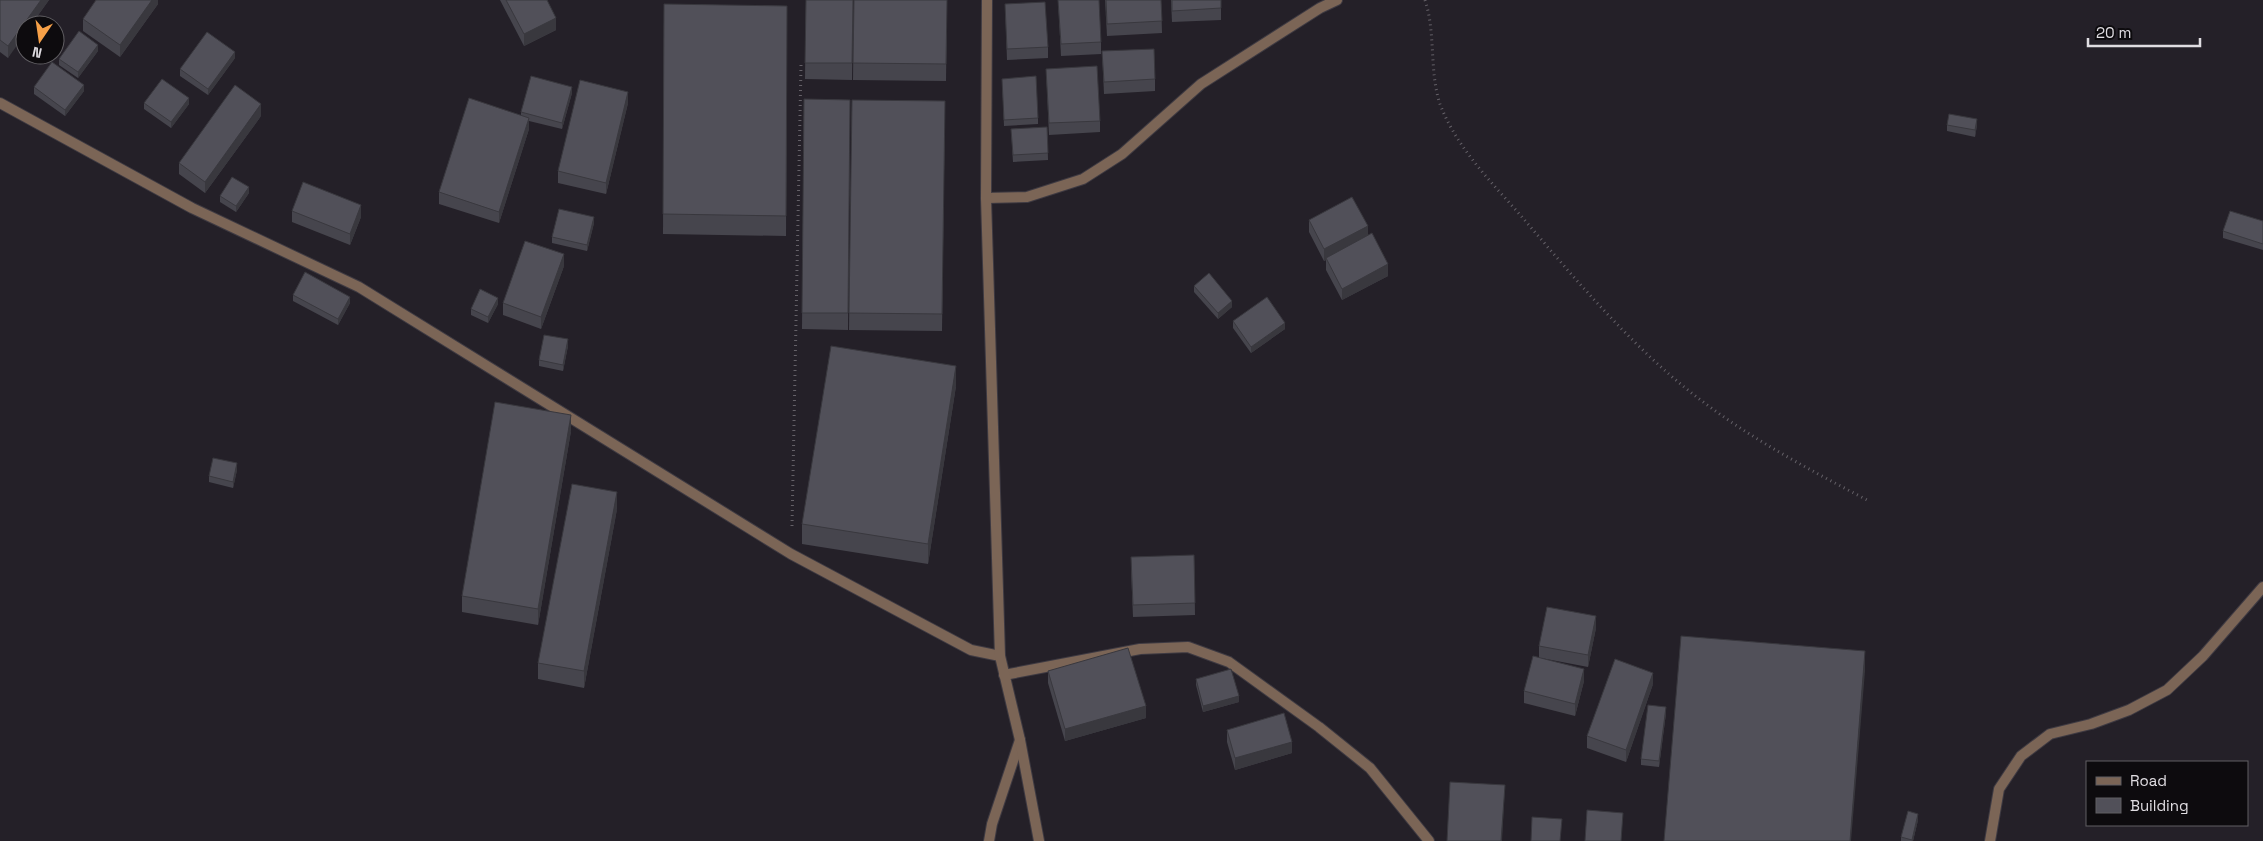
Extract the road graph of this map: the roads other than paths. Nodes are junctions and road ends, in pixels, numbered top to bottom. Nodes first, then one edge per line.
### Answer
1 (987, 0) edge
2 (1337, 0) edge
3 (1320, 4) edge
4 (0, 103) edge
5 (986, 198) junction
6 (2263, 587) edge
7 (1000, 656) junction
8 (1004, 675) junction
9 (1020, 740) junction
10 (990, 841) edge
11 (1039, 841) edge
12 (1429, 841) edge
13 (1990, 841) edge

1 - 5 street
2 - 3 street
3 - 5 street
4 - 7 street
5 - 7 street
6 - 13 street
7 - 8 street
8 - 9 street
8 - 12 street
9 - 10 street
9 - 11 street

